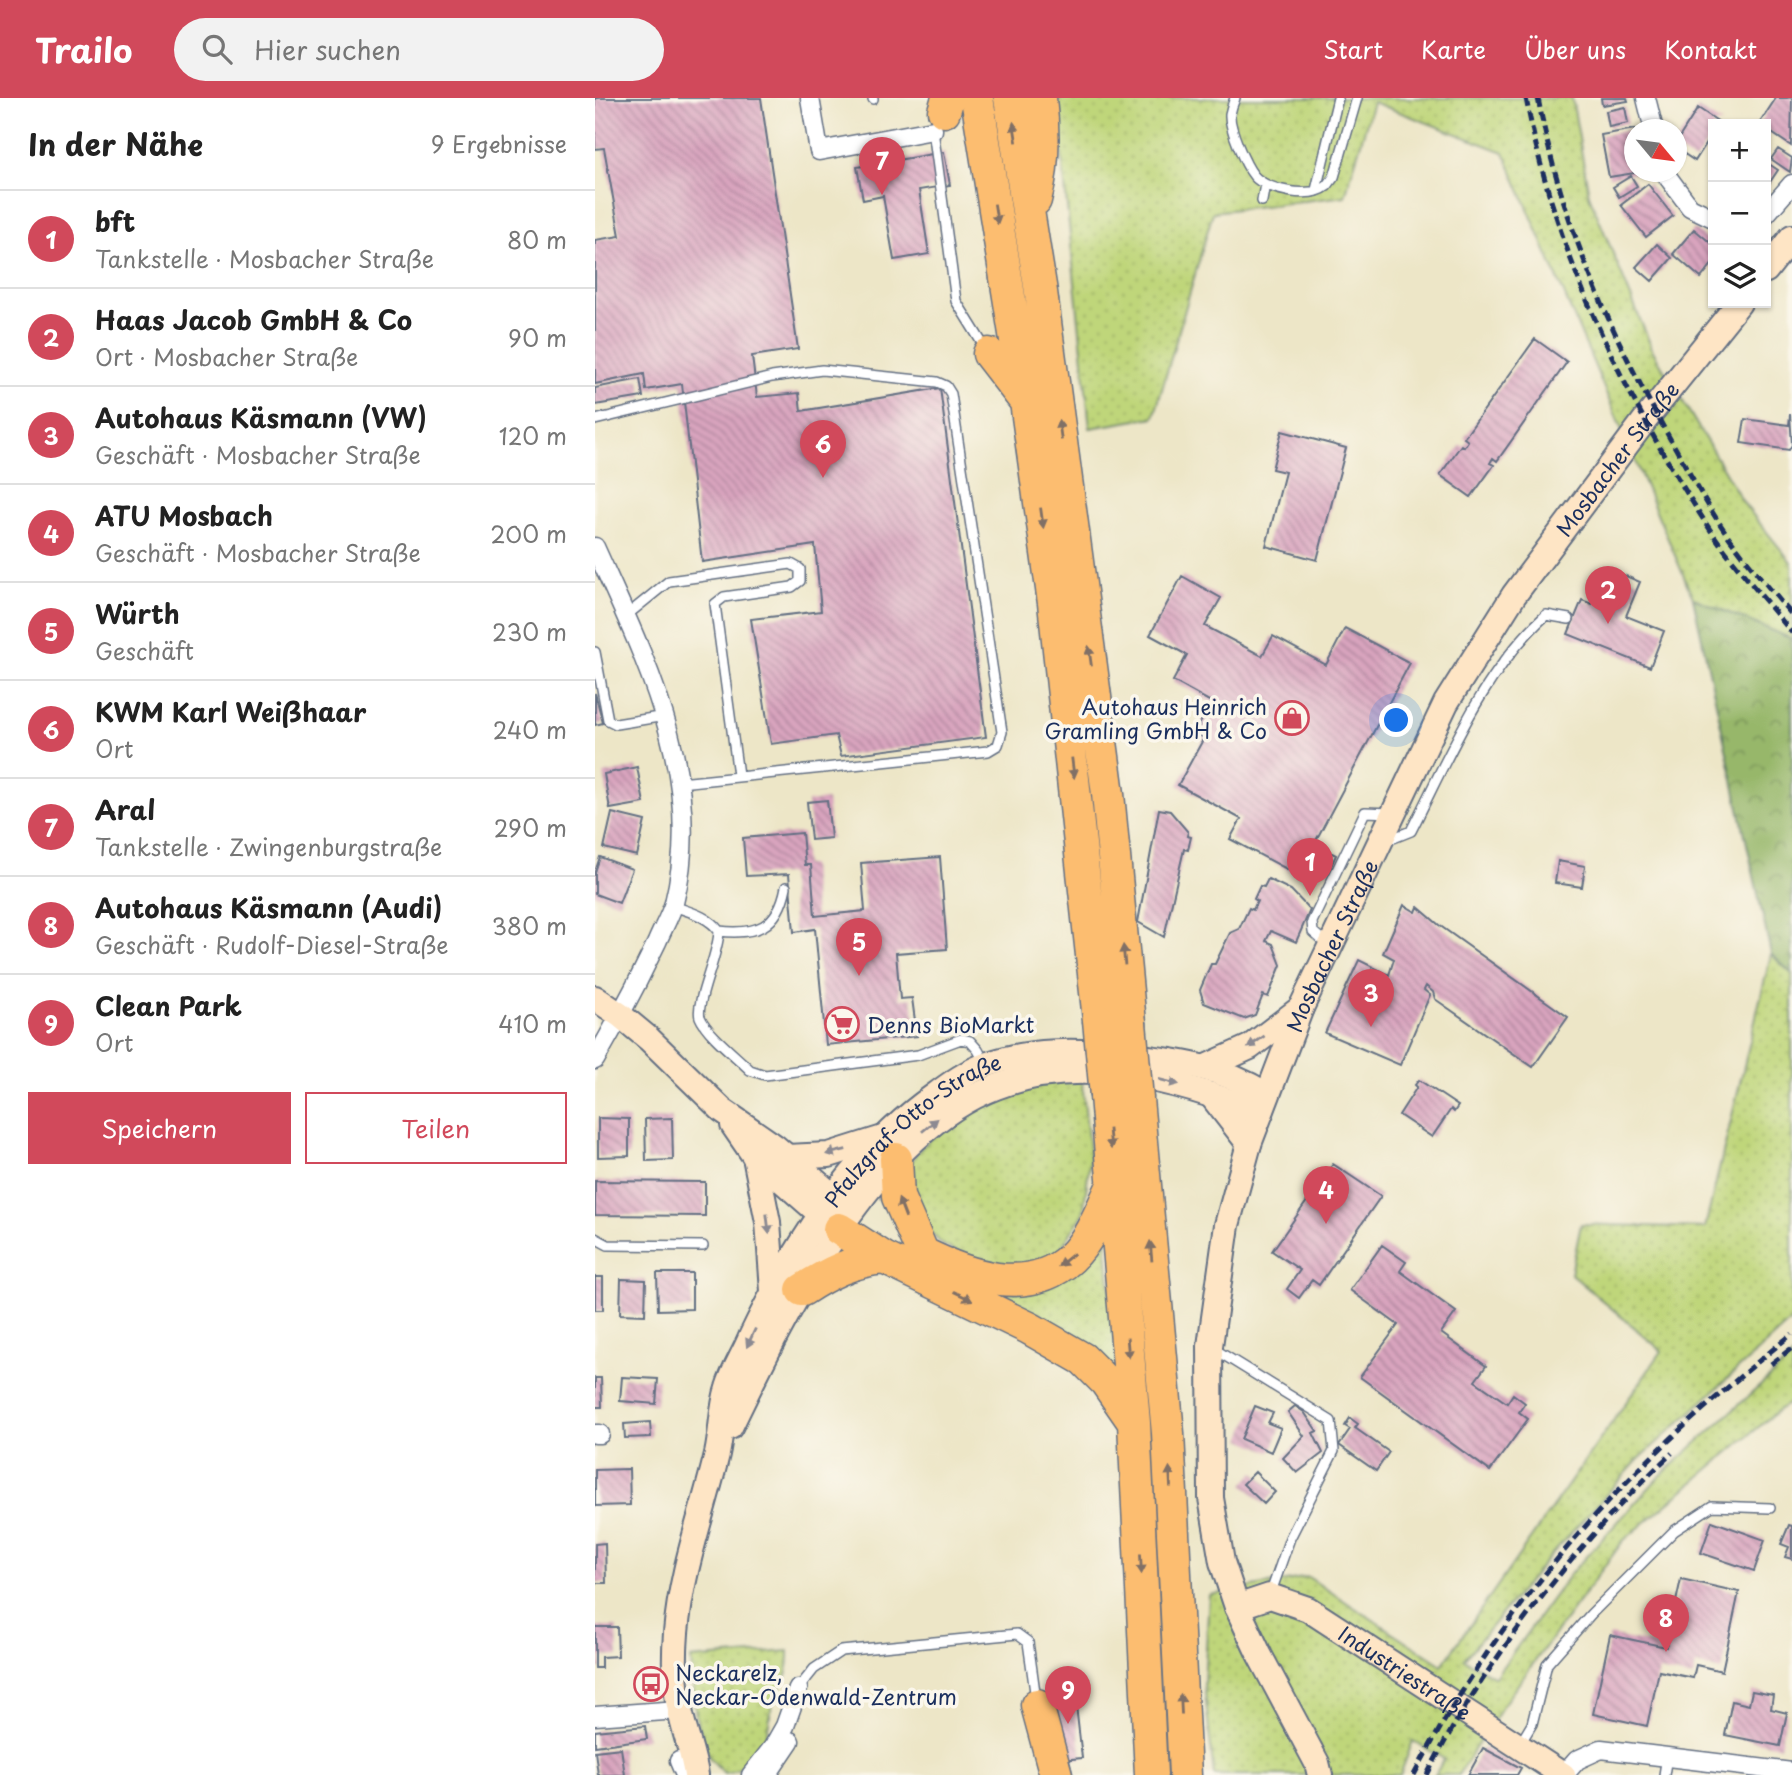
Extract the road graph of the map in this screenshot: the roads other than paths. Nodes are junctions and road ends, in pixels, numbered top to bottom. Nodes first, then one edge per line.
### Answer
1 (810, 98) edge
2 (977, 98) edge
3 (1010, 98) edge
4 (1040, 98) edge
5 (1235, 98) edge
6 (1338, 98) edge
7 (1357, 98) edge
8 (1646, 98) edge
9 (942, 113) edge
10 (1651, 119) edge
11 (1671, 182) edge
12 (1265, 184) junction
13 (1792, 184) edge
14 (1315, 190) junction
15 (1262, 201) dead end
16 (1771, 208) edge
17 (1708, 216) edge
18 (1030, 222) junction
19 (1792, 237) edge
20 (1771, 264) edge
21 (1735, 308) edge
22 (989, 354) joint
23 (1026, 402) junction
24 (595, 420) edge
25 (595, 547) edge
26 (627, 615) junction
27 (1569, 619) dead end
28 (595, 652) edge
29 (665, 716) junction
30 (738, 775) junction
31 (680, 783) junction
32 (1392, 813) junction
33 (1377, 844) junction
34 (786, 887) dead end
35 (673, 906) junction
36 (719, 931) junction
37 (1329, 946) junction
38 (595, 998) edge
39 (1301, 1008) junction
40 (620, 1014) junction
41 (1115, 1022) junction
42 (595, 1060) edge
43 (986, 1065) junction
44 (1206, 1067) junction
45 (1211, 1094) junction
46 (1263, 1104) junction
47 (722, 1110) junction
48 (1249, 1144) junction
49 (890, 1148) junction
50 (755, 1157) junction
51 (786, 1157) junction
52 (1115, 1182) junction
53 (836, 1214) junction
54 (595, 1238) edge
55 (703, 1246) dead end
56 (923, 1254) junction
57 (884, 1258) junction
58 (787, 1291) junction
59 (1210, 1346) junction
60 (1134, 1423) junction
61 (1770, 1508) dead end
62 (1269, 1596) junction
63 (1237, 1606) junction
64 (798, 1689) junction
65 (1037, 1705) junction
66 (680, 1710) junction
67 (595, 1716) edge
68 (1149, 1737) junction
69 (1519, 1745) junction
70 (1667, 1756) junction
71 (689, 1772) edge
72 (1792, 1772) edge
73 (1185, 1774) edge
74 (751, 1775) edge
75 (767, 1775) edge
76 (1041, 1775) edge
77 (1056, 1775) edge
78 (1132, 1775) edge
79 (1151, 1775) edge
80 (1320, 1775) edge
81 (1564, 1775) edge
82 (1664, 1775) edge

1 - 9 street
2 -> 23 highway
18 -> 3 highway
4 - 18 highway
5 - 12 lane
6 - 14 lane
7 - 14 lane
8 - 10 street
9 - 22 lane
11 - 17 street
12 - 14 lane
12 - 15 lane
13 - 16 street
41 -> 18 highway
19 - 20 street
21 - 32 street, Mosbacher Straße
22 - 23 highway
23 -> 41 highway
24 - 30 lane
25 - 26 street
26 - 29 street
26 - 30 lane
27 - 33 lane
28 - 29 lane
29 - 31 street
30 - 31 lane
31 - 35 street
32 - 33 street, Mosbacher Straße
32 - 37 lane
33 - 37 street, Mosbacher Straße
34 - 36 lane
35 - 36 lane
35 - 40 street
36 - 43 lane
37 - 39 street, Mosbacher Straße
38 - 40 street
39 -> 44 street
39 - 46 street, Mosbacher Straße
40 - 42 street
40 - 47 street
41 -> 52 highway, bridge
73 -> 41 highway, bridge
43 - 44 street, Pfalzgraf-Otto-Straße
43 - 49 street, Pfalzgraf-Otto-Straße
44 - 46 street, Pfalzgraf-Otto-Straße
45 - 46 street, Pfalzgraf-Otto-Straße
45 - 48 street
49 -> 45 street, Pfalzgraf-Otto-Straße
46 - 48 street, Mosbacher Straße
47 - 50 street
47 - 51 street
48 - 59 street, Mosbacher Straße
49 -> 51 street
49 - 53 street, Pfalzgraf-Otto-Straße
56 -> 49 highway
50 - 53 street
50 -> 58 street
51 - 53 street
52 -> 56 highway
52 -> 60 highway
53 - 56 highway
53 - 57 highway
53 - 58 street, Pfalzgraf-Otto-Straße
54 - 55 lane
57 - 58 highway
57 -> 60 highway
58 - 66 street, Pfalzgraf-Otto-Straße
59 - 62 lane
59 - 63 street, Mosbacher Straße
60 -> 68 highway
61 - 69 lane
62 - 63 street
62 - 69 street, Industriestraße
63 - 80 street, Mosbacher Straße
64 - 65 lane
64 - 74 street
64 - 75 street
65 - 76 highway
65 - 77 highway
66 - 67 street
66 - 71 street, Pfalzgraf-Otto-Straße
68 - 78 highway
68 - 79 highway
69 - 81 street, Industriestraße
70 - 72 street
70 - 81 street
70 - 82 lane

